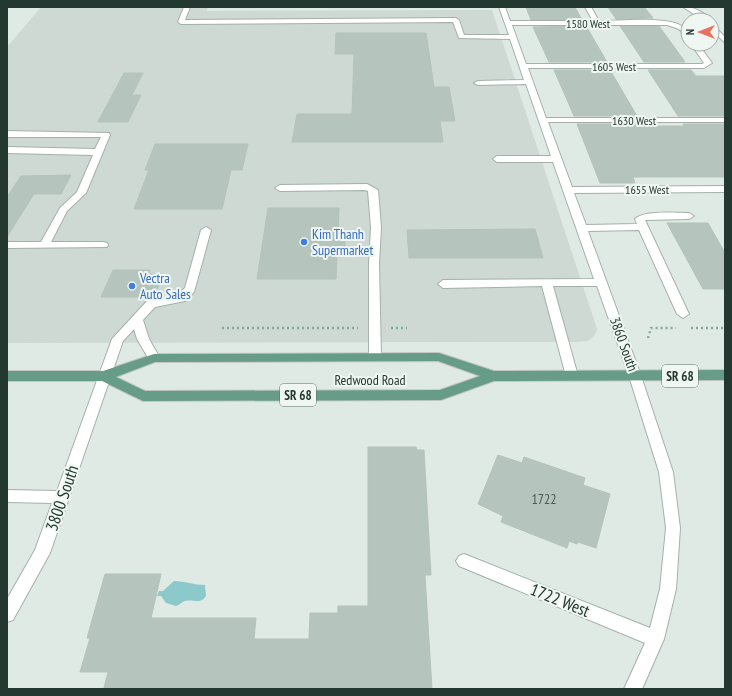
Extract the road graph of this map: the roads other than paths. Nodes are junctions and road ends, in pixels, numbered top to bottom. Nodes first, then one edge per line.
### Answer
1 (187, 7) edge
2 (502, 7) edge
3 (588, 7) edge
4 (686, 7) edge
5 (697, 12) edge
6 (507, 23) junction
7 (597, 23) junction
8 (680, 28) edge
9 (513, 37) junction
10 (700, 52) edge
11 (523, 66) junction
12 (478, 82) dead end
13 (529, 82) junction
14 (543, 120) junction
15 (725, 120) edge
16 (7, 134) edge
17 (7, 150) edge
18 (99, 152) junction
19 (497, 159) dead end
20 (558, 159) junction
21 (280, 188) dead end
22 (725, 189) edge
23 (569, 190) junction
24 (689, 216) dead end
25 (643, 227) junction
26 (583, 228) junction
27 (206, 230) dead end
28 (7, 245) edge
29 (44, 245) junction
30 (103, 245) dead end
31 (546, 282) junction
32 (602, 282) junction
33 (443, 284) dead end
34 (683, 314) dead end
35 (137, 319) junction
36 (375, 357) junction
37 (154, 358) junction
38 (7, 376) edge
39 (104, 376) junction
40 (493, 376) junction
41 (572, 376) junction
42 (636, 376) junction
43 (725, 376) edge
44 (7, 496) edge
45 (62, 496) junction
46 (464, 561) dead end
47 (7, 614) edge
48 (656, 639) junction
49 (633, 689) edge

1 - 9 street
2 - 6 street, 3860 South
3 - 7 street
4 - 5 street
6 - 7 street, 1580 West
6 - 9 street, 3860 South
7 - 8 street, 1580 West
9 - 11 street, 3860 South
10 - 11 street, 1605 West
11 - 13 street, 3860 South
12 - 13 street
13 - 14 street, 3860 South
14 - 15 street, 1630 West
14 - 20 street, 3860 South
16 - 18 street
17 - 18 street
18 - 29 street
19 - 20 street
20 - 23 street, 3860 South
21 - 36 street
22 - 23 street, 1655 West
23 - 26 street, 3860 South
24 - 25 street
25 - 26 street
25 - 34 street
26 - 32 street, 3860 South
27 - 35 street, 3800 South
28 - 29 street
29 - 30 street
31 - 32 street
31 - 33 street
31 - 41 street
32 - 42 street, 3860 South
35 - 37 street
35 - 39 street, 3800 South
36 - 37 main road, Redwood Road / SR 68
36 - 40 main road, Redwood Road / SR 68
37 - 39 main road, Redwood Road / SR 68
38 - 39 main road, Redwood Road / SR 68
39 - 40 main road, Redwood Road / SR 68
39 - 45 street, 3800 South
40 - 41 main road, Redwood Road / SR 68
41 - 42 main road, Redwood Road / SR 68
42 - 43 main road, Redwood Road / SR 68
42 - 48 street, 3860 South
44 - 45 street
45 - 47 street, 3800 South
46 - 48 street, 1722 West
48 - 49 street, 3860 South

